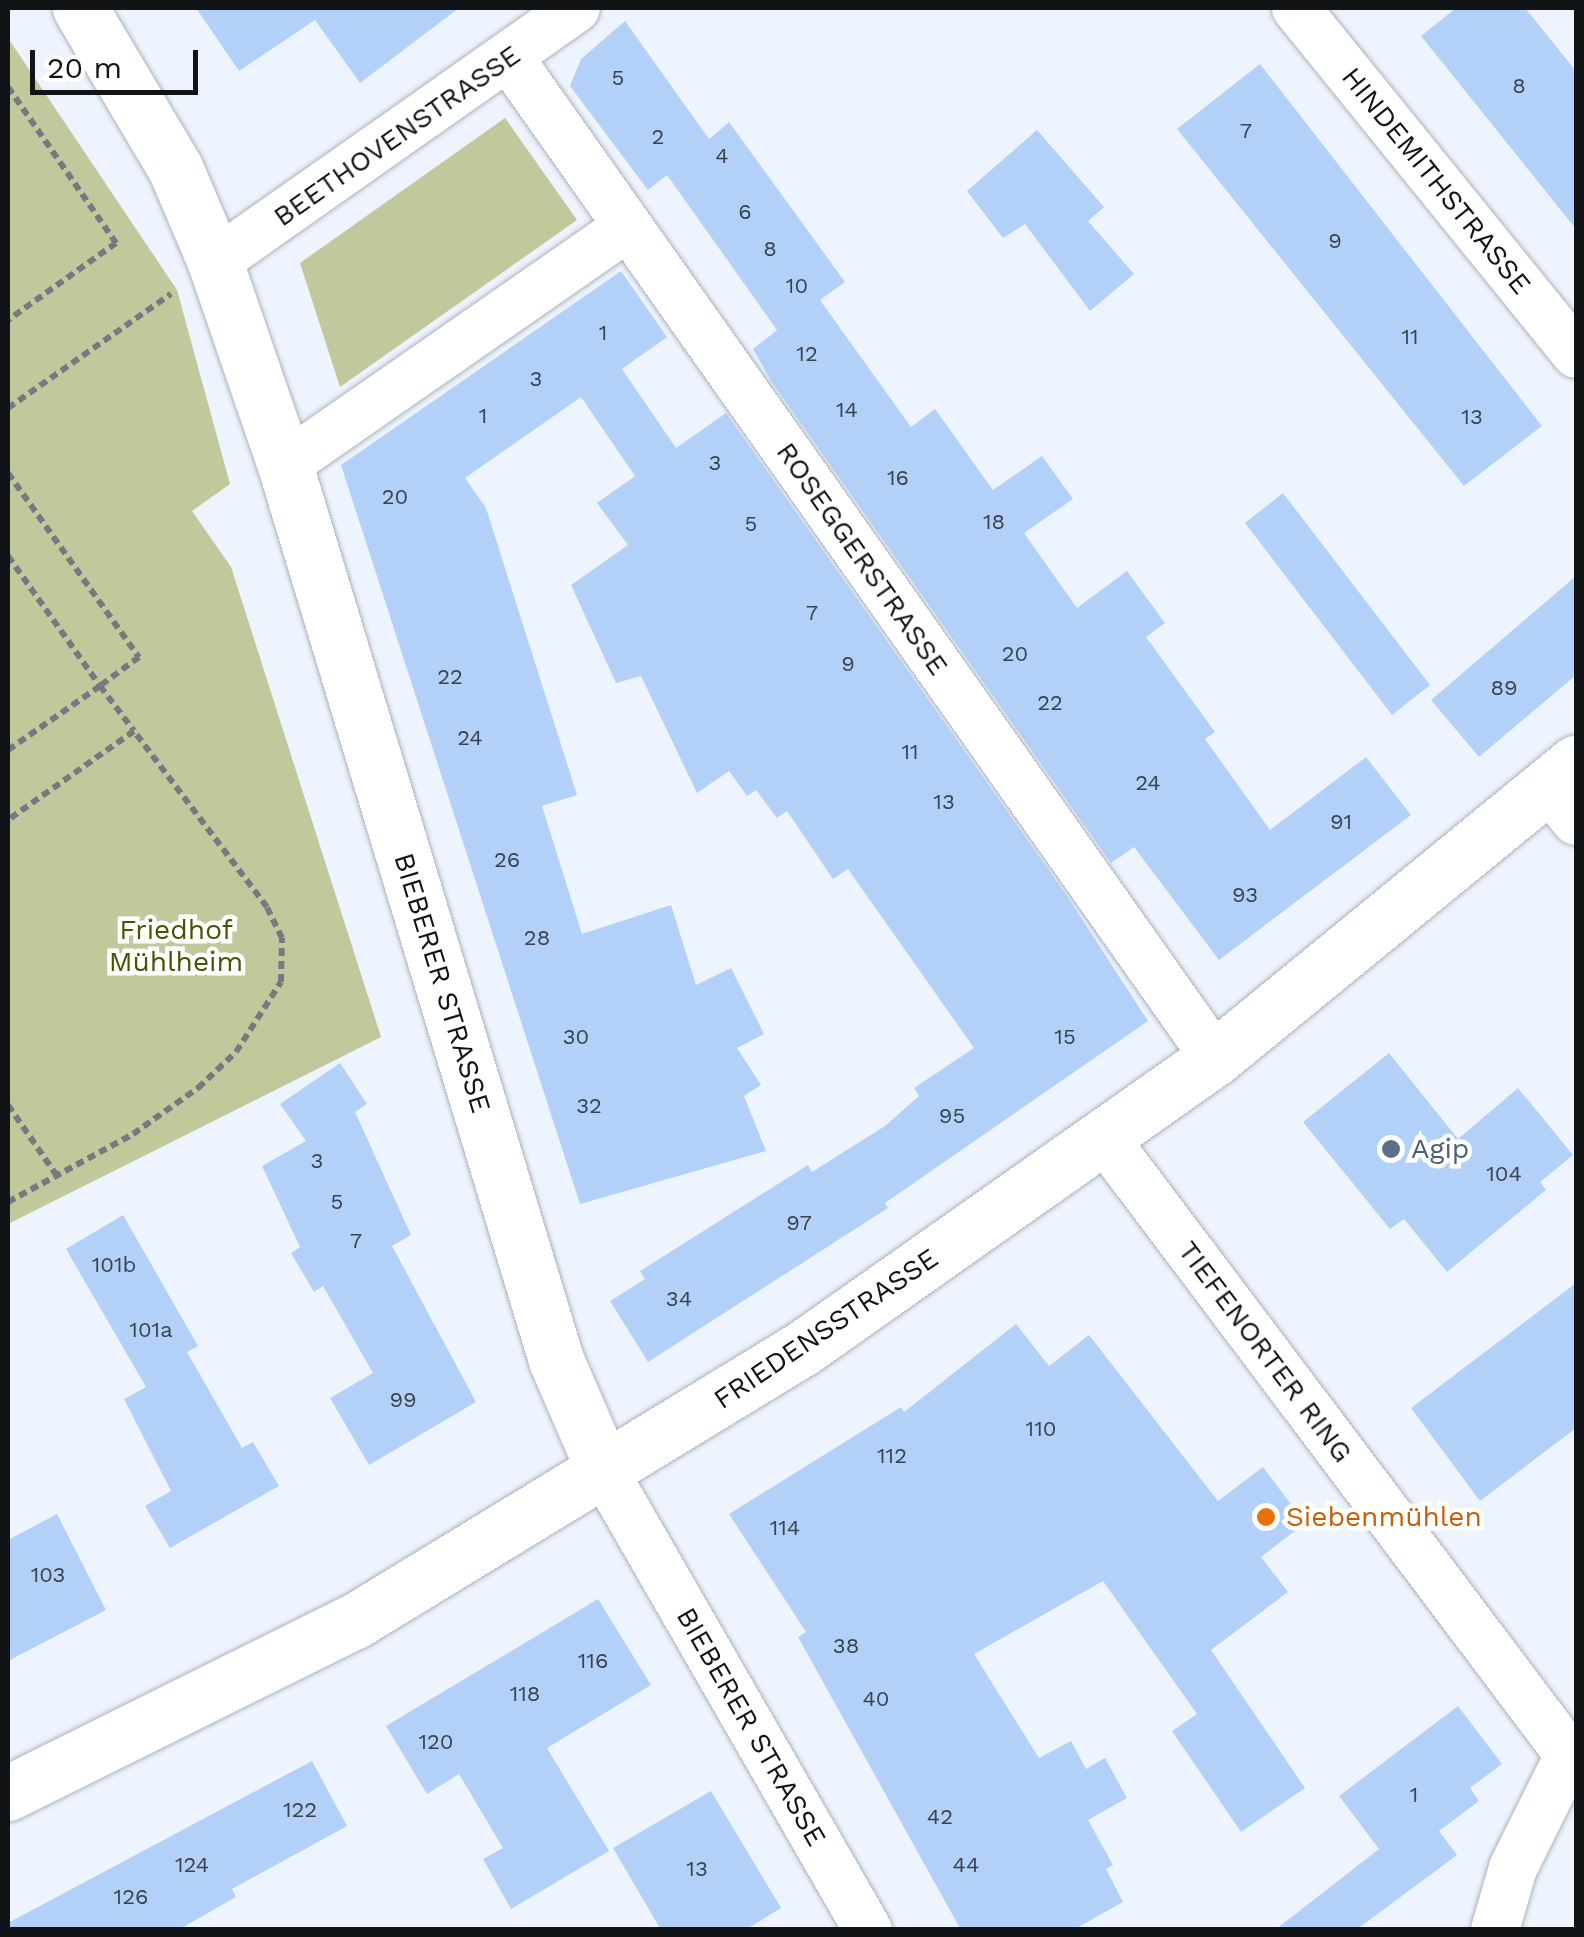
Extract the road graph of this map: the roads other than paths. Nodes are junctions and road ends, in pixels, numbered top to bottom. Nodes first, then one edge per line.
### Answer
1 (80, 8) edge
2 (576, 8) edge
3 (1296, 8) edge
4 (510, 59) junction
5 (628, 227) junction
6 (216, 262) junction
7 (1576, 354) edge
8 (285, 465) junction
9 (1567, 790) edge
10 (1215, 1058) junction
11 (1105, 1140) junction
12 (605, 1474) junction
13 (1572, 1757) edge
14 (8, 1793) edge
15 (868, 1930) edge
16 (1495, 1930) edge

1 - 6 main road, BIEBERER STRASSE
2 - 4 street, BEETHOVENSTRASSE
3 - 7 street, HINDEMITHSTRASSE
4 - 5 street, ROSEGGERSTRASSE
4 - 6 street, BEETHOVENSTRASSE
5 - 8 street
5 - 10 street, ROSEGGERSTRASSE
6 - 8 main road, BIEBERER STRASSE
8 - 12 main road, BIEBERER STRASSE
9 - 10 main road, FRIEDENSSTRASSE
10 - 11 main road, FRIEDENSSTRASSE
11 - 12 main road, FRIEDENSSTRASSE
11 - 13 street, TIEFENORTER RING
12 - 14 main road, FRIEDENSSTRASSE
12 - 15 street, BIEBERER STRASSE
13 - 16 street, TIEFENORTER RING

